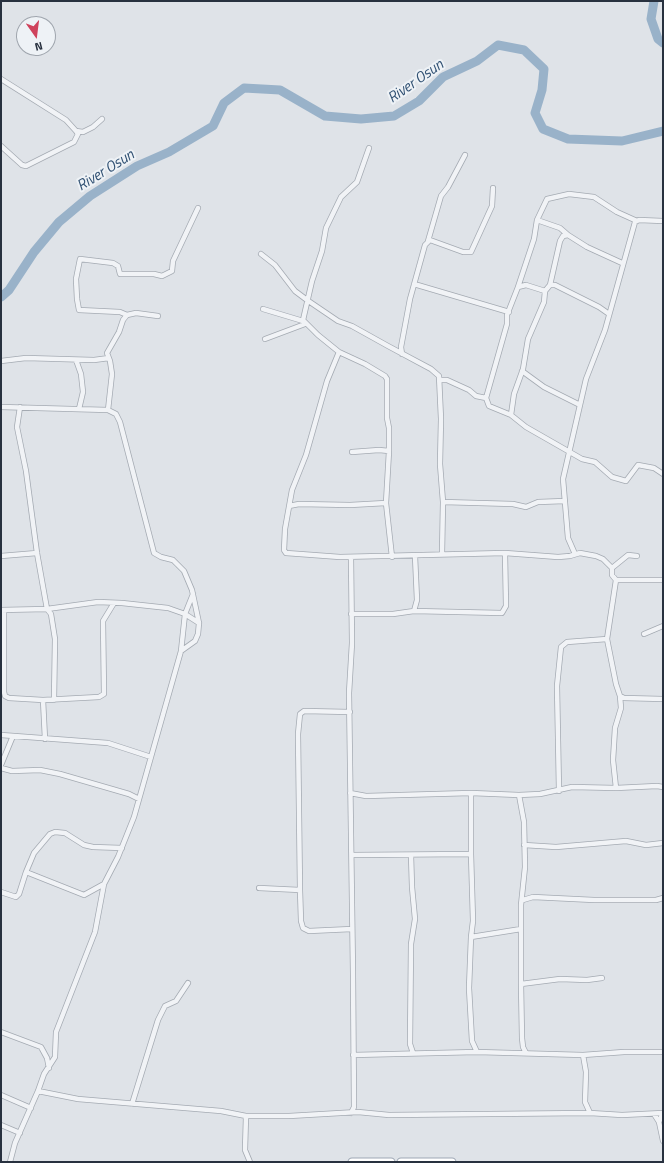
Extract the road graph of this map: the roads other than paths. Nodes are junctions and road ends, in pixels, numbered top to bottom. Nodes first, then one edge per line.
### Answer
1 (1, 79) edge
2 (102, 119) dead end
3 (76, 130) junction
4 (1, 146) edge
5 (369, 148) dead end
6 (465, 155) dead end
7 (493, 188) dead end
8 (198, 208) dead end
9 (537, 220) junction
10 (637, 221) junction
11 (663, 221) edge
12 (568, 235) junction
13 (428, 241) junction
14 (262, 254) dead end
15 (622, 263) junction
16 (414, 284) junction
17 (550, 285) junction
18 (518, 287) junction
19 (545, 291) junction
20 (307, 300) junction
21 (263, 309) dead end
22 (509, 312) junction
23 (609, 314) junction
24 (128, 315) junction
25 (158, 316) dead end
26 (304, 323) junction
27 (265, 339) dead end
28 (339, 352) junction
29 (402, 354) junction
30 (109, 358) junction
31 (76, 360) junction
32 (1, 361) edge
33 (522, 371) junction
34 (440, 380) junction
35 (486, 398) junction
36 (580, 405) junction
37 (1, 407) edge
38 (20, 407) junction
39 (80, 409) junction
40 (108, 410) junction
41 (511, 415) junction
42 (389, 451) junction
43 (569, 451) junction
44 (352, 452) dead end
45 (663, 474) edge
46 (565, 501) junction
47 (443, 502) junction
48 (386, 503) junction
49 (289, 506) junction
50 (37, 554) junction
51 (442, 554) junction
52 (505, 554) junction
53 (575, 554) junction
54 (1, 556) edge
55 (415, 556) junction
56 (637, 556) dead end
57 (351, 557) junction
58 (392, 557) junction
59 (612, 568) junction
60 (616, 580) junction
61 (663, 580) edge
62 (193, 594) junction
63 (114, 603) junction
64 (47, 609) junction
65 (3, 610) edge
66 (414, 611) junction
67 (185, 614) junction
68 (351, 614) junction
69 (199, 623) junction
70 (663, 626) edge
71 (644, 634) dead end
72 (607, 639) junction
73 (181, 652) junction
74 (620, 696) junction
75 (663, 699) edge
76 (43, 700) junction
77 (54, 700) junction
78 (350, 712) junction
79 (1, 735) edge
80 (13, 736) junction
81 (45, 739) junction
82 (151, 757) junction
83 (1, 765) edge
84 (1, 768) edge
85 (663, 787) edge
86 (616, 788) junction
87 (559, 791) junction
88 (350, 793) junction
89 (471, 793) junction
90 (519, 795) junction
91 (139, 798) junction
92 (663, 843) edge
93 (524, 845) junction
94 (122, 848) junction
95 (471, 854) junction
96 (352, 855) junction
97 (411, 855) junction
98 (26, 872) junction
99 (104, 884) junction
100 (259, 888) dead end
101 (300, 890) junction
102 (1, 892) edge
103 (663, 898) edge
104 (522, 900) junction
105 (352, 929) junction
106 (521, 929) junction
107 (471, 937) junction
108 (602, 978) dead end
109 (188, 983) dead end
110 (521, 984) junction
111 (1, 1032) edge
112 (477, 1052) junction
113 (663, 1052) edge
114 (413, 1053) junction
115 (526, 1053) junction
116 (353, 1055) junction
117 (583, 1055) junction
118 (49, 1068) junction
119 (38, 1091) junction
120 (1, 1095) edge
121 (132, 1104) junction
122 (354, 1107) junction
123 (31, 1108) junction
124 (358, 1112) junction
125 (351, 1113) junction
126 (590, 1113) junction
127 (654, 1114) junction
128 (246, 1116) junction
129 (659, 1122) junction
130 (1, 1125) edge
131 (20, 1133) junction
132 (663, 1141) edge
133 (10, 1162) edge
134 (250, 1162) edge
135 (352, 1162) edge
136 (388, 1162) edge
137 (391, 1162) edge
138 (401, 1162) edge
139 (452, 1162) edge

1 - 3 street
2 - 3 street
3 - 4 street
5 - 20 street
6 - 13 street
7 - 13 street
8 - 24 street
9 - 10 street
9 - 12 street
9 - 18 street
10 - 11 street
10 - 15 street
12 - 15 street
12 - 17 street
13 - 16 street
14 - 20 street
15 - 23 street
16 - 22 street
16 - 29 street
17 - 19 street
17 - 23 street
18 - 19 street
18 - 22 street
19 - 33 street
20 - 26 street
20 - 29 street
21 - 26 street
22 - 35 street
23 - 36 street
24 - 25 street
24 - 30 street
26 - 27 street
26 - 28 street
28 - 42 street
28 - 49 street
29 - 34 street
30 - 31 street
30 - 40 street
31 - 32 street
31 - 39 street
33 - 36 street
33 - 41 street
34 - 35 street
34 - 47 street
35 - 41 street
36 - 43 street
37 - 38 street
38 - 39 street
38 - 50 street
39 - 40 street
40 - 62 street
41 - 43 street
42 - 44 street
42 - 48 street
43 - 45 street
43 - 46 street
46 - 47 street
46 - 53 street
47 - 51 street
48 - 49 street
48 - 58 street
49 - 57 street
50 - 54 street
50 - 64 street
51 - 52 street
51 - 55 street
52 - 53 street
52 - 66 street
53 - 59 street
55 - 58 street
55 - 66 street
56 - 59 street
57 - 58 street
57 - 68 street
59 - 60 street
60 - 61 street
60 - 72 street
62 - 67 street
62 - 69 street
63 - 64 street
63 - 67 street
63 - 77 street
64 - 65 street
64 - 77 street
65 - 76 street
66 - 68 street
67 - 69 street
67 - 73 street
68 - 78 street
69 - 73 street
70 - 71 street
72 - 74 street
72 - 87 street
73 - 82 street
74 - 75 street
74 - 86 street
76 - 77 street
76 - 81 street
78 - 88 street
78 - 101 street
79 - 80 street
80 - 81 street
80 - 83 street
81 - 82 street
82 - 91 street
84 - 91 street
85 - 86 street
86 - 87 street
87 - 90 street
88 - 89 street
88 - 96 street
89 - 90 street
89 - 95 street
90 - 93 street
91 - 94 street
92 - 93 street
93 - 104 street
94 - 98 street
94 - 99 street
95 - 97 street
95 - 107 street
96 - 97 street
96 - 105 street
97 - 114 street
98 - 99 street
98 - 102 street
99 - 118 street
100 - 101 street
101 - 105 street
103 - 104 street
104 - 106 street
105 - 116 street
106 - 107 street
106 - 110 street
107 - 112 street
108 - 110 street
109 - 121 street
110 - 115 street
111 - 118 street
112 - 114 street
112 - 115 street
113 - 117 street
114 - 116 street
115 - 117 street
116 - 122 street
117 - 126 street
118 - 119 street
119 - 121 street
119 - 123 street
120 - 123 street
121 - 128 street
122 - 124 street
122 - 125 street
123 - 131 street
124 - 125 street
124 - 126 street
125 - 128 street
126 - 127 street
127 - 129 street
127 - 129 street
128 - 134 street
129 - 132 street
130 - 131 street
131 - 133 street
135 - 136 main road
136 - 137 main road
138 - 139 main road

